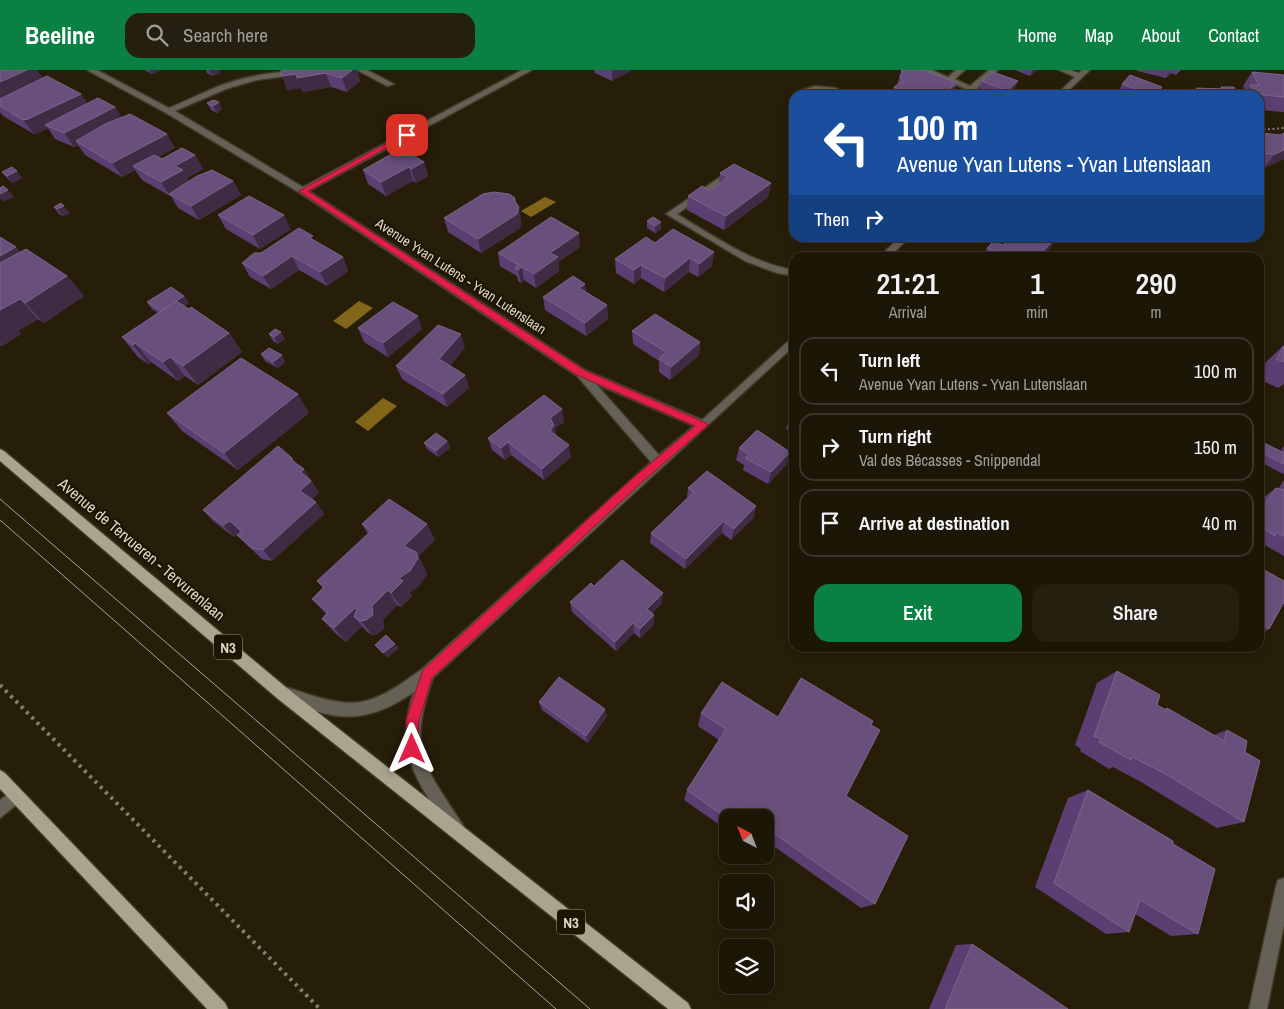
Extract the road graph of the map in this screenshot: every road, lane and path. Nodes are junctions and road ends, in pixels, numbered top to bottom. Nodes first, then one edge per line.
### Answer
1 (91, 70) edge
2 (317, 70) edge
3 (361, 70) edge
4 (528, 70) edge
5 (926, 70) edge
6 (961, 70) edge
7 (994, 70) edge
8 (1063, 70) edge
9 (1083, 73) edge
10 (949, 80) junction
11 (390, 84) dead end
12 (971, 88) junction
13 (810, 90) edge
14 (835, 90) edge
15 (976, 90) edge
16 (1065, 90) edge
17 (169, 111) junction
18 (1284, 128) edge
19 (1264, 130) edge
20 (739, 168) edge
21 (303, 191) junction
22 (900, 242) edge
23 (889, 252) edge
24 (789, 273) edge
25 (789, 345) edge
26 (581, 373) junction
27 (703, 425) junction
28 (0, 454) edge
29 (659, 463) junction
30 (427, 674) junction
31 (0, 685) edge
32 (283, 694) junction
33 (0, 778) edge
34 (16, 796) junction
35 (0, 810) edge
36 (461, 835) junction
37 (1284, 886) edge
38 (219, 1009) edge
39 (320, 1009) edge
40 (682, 1009) edge
41 (1258, 1009) edge

1 - 17 street, Avenue Yvan Lutens - Yvan Lutenslaan
2 - 17 street
3 - 11 street
4 - 21 street
5 - 10 street
6 - 10 street
7 - 12 street
8 - 9 street
9 - 16 street
10 - 12 street
12 - 15 street
13 - 14 street
17 - 21 street, Avenue Yvan Lutens - Yvan Lutenslaan
18 - 19 path
20 - 24 street
21 - 26 street, Avenue Yvan Lutens - Yvan Lutenslaan
22 - 23 street
25 - 27 street
26 - 27 street, Avenue Yvan Lutens - Yvan Lutenslaan
26 - 29 street, Avenue Yvan Lutens - Yvan Lutenslaan
27 - 29 street
28 - 32 main road, Avenue de Tervueren - Tervurenlaan / N3
29 - 30 street
30 - 32 street
30 - 36 street
31 - 39 path
32 - 36 main road, Avenue de Tervueren - Tervurenlaan / N3
33 - 34 main road
34 - 35 street
34 - 38 main road
36 - 40 main road, Avenue de Tervueren - Tervurenlaan / N3
37 - 41 street

